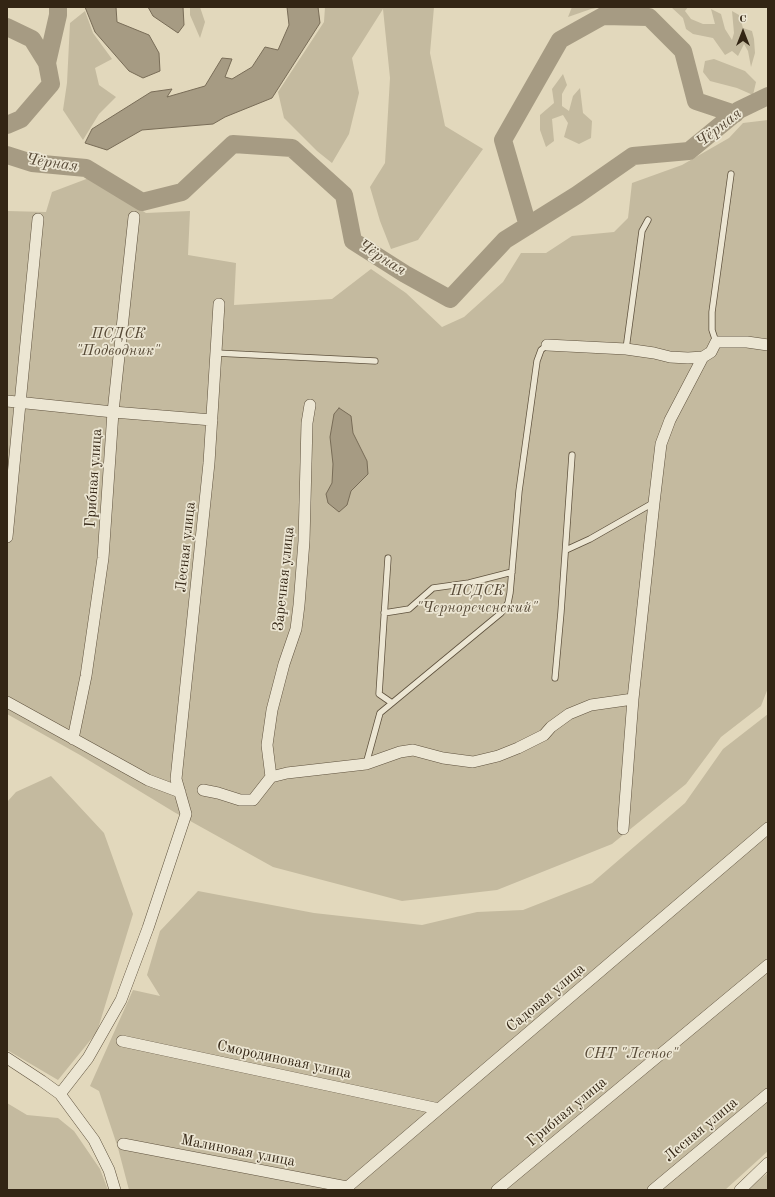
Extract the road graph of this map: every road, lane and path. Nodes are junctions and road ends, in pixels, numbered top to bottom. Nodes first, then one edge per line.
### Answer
1 (731, 174) dead end
2 (134, 217) dead end
3 (38, 219) dead end
4 (648, 220) dead end
5 (219, 304) dead end
6 (716, 342) junction
7 (547, 345) joint
8 (768, 346) edge
9 (626, 349) junction
10 (216, 353) junction
11 (703, 357) junction
12 (375, 361) dead end
13 (7, 400) edge
14 (20, 402) junction
15 (310, 404) dead end
16 (113, 412) junction
17 (212, 420) junction
18 (572, 455) dead end
19 (654, 503) junction
20 (7, 537) edge
21 (566, 550) junction
22 (388, 558) dead end
23 (512, 572) junction
24 (384, 613) junction
25 (555, 678) dead end
26 (633, 699) junction
27 (7, 702) edge
28 (392, 703) junction
29 (73, 739) junction
30 (366, 764) junction
31 (272, 777) junction
32 (203, 790) dead end
33 (180, 792) junction
34 (768, 828) edge
35 (623, 830) dead end
36 (768, 965) edge
37 (122, 1041) dead end
38 (7, 1058) edge
39 (60, 1094) junction
40 (768, 1094) edge
41 (439, 1109) junction
42 (123, 1144) dead end
43 (768, 1163) edge
44 (346, 1189) edge
45 (116, 1190) edge
46 (497, 1190) edge
47 (653, 1190) edge
48 (740, 1190) edge

1 - 6 lane
2 - 16 street, Грибная улица
3 - 14 street
4 - 9 lane
5 - 10 street, Лесная улица
6 - 8 street
6 - 11 street
7 - 9 street
7 - 23 lane
9 - 11 street
10 - 12 lane
10 - 17 street, Лесная улица
11 - 19 street
13 - 14 street
14 - 16 street
14 - 20 street
15 - 31 street, Заречная улица
16 - 17 street
16 - 29 street, Грибная улица
17 - 33 street, Лесная улица
18 - 21 lane
19 - 21 lane
19 - 26 street
21 - 25 lane
22 - 24 lane
23 - 24 lane
23 - 28 lane
24 - 28 lane
26 - 30 street
26 - 35 street
27 - 29 street
28 - 30 lane
29 - 33 street
30 - 31 street
31 - 32 street
33 - 39 street, Лесная улица
34 - 41 street, Садовая улица
36 - 46 street, Грибная улица
37 - 41 street, Смородиновая улица
38 - 39 street
39 - 45 street
40 - 47 street, Лесная улица
41 - 44 street, Садовая улица
42 - 44 street, Малиновая улица
43 - 48 street

